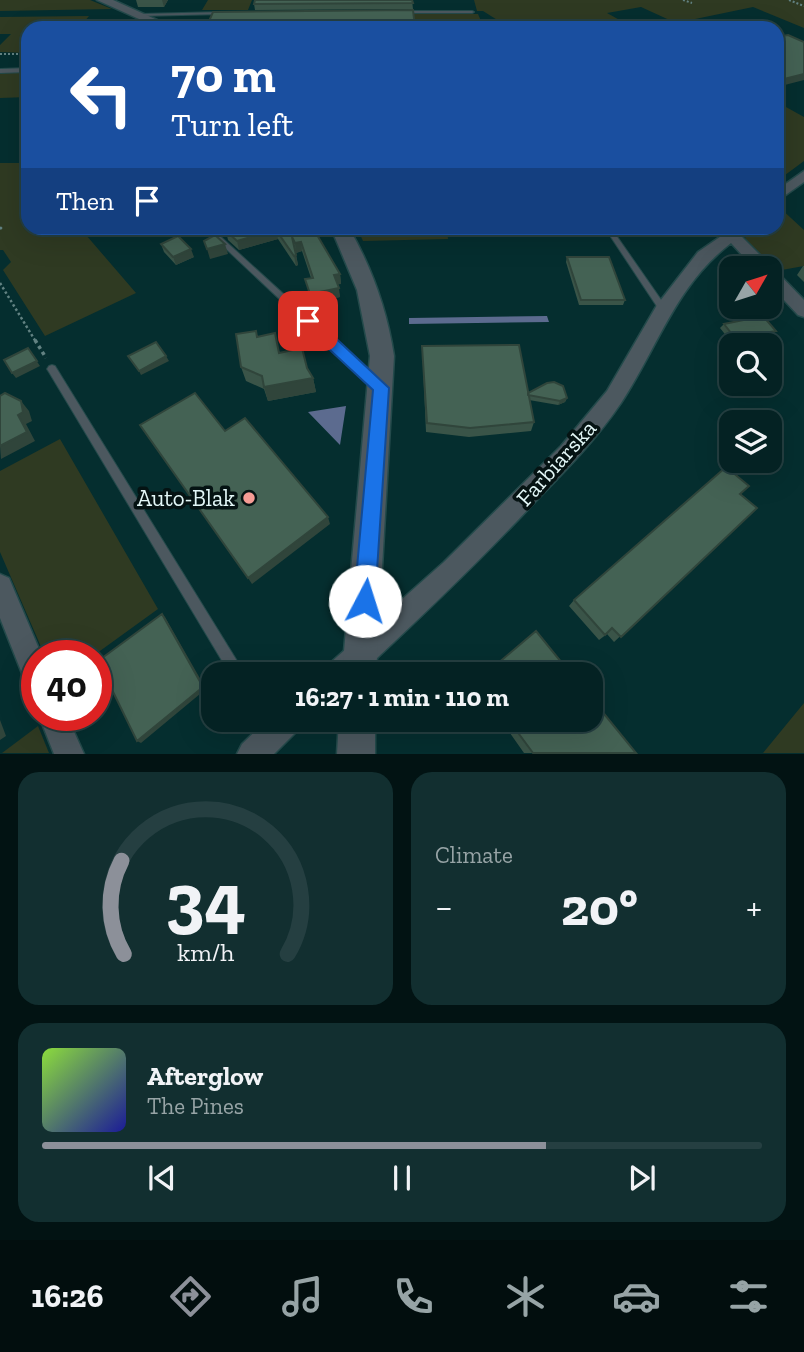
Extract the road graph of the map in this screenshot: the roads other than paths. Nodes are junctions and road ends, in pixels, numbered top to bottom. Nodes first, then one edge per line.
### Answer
1 (103, 0) edge
2 (400, 12) edge
3 (472, 12) dead end
4 (227, 13) edge
5 (140, 15) junction
6 (153, 21) edge
7 (21, 70) edge
8 (0, 71) edge
9 (804, 175) edge
10 (784, 191) edge
11 (214, 235) edge
12 (343, 235) edge
13 (613, 235) edge
14 (734, 235) edge
15 (740, 235) edge
16 (755, 256) edge
17 (782, 288) edge
18 (663, 309) junction
19 (804, 311) edge
20 (52, 369) road end
21 (381, 388) junction
22 (0, 587) edge
23 (22, 640) edge
24 (231, 662) edge
25 (354, 662) edge
26 (358, 662) edge
27 (59, 731) edge
28 (270, 732) edge
29 (357, 732) edge
30 (69, 754) edge
31 (252, 754) edge
32 (356, 754) edge

1 - 5 street
2 - 3 lane
4 - 5 lane
5 - 6 street
7 - 8 lane
9 - 10 street
11 - 21 lane
12 - 21 street
13 - 18 lane
14 - 18 street, Farbiarska
15 - 16 street
17 - 19 street
18 - 26 street, Farbiarska
20 - 24 lane
21 - 25 street
22 - 23 street
27 - 30 street
28 - 31 street
29 - 32 street

